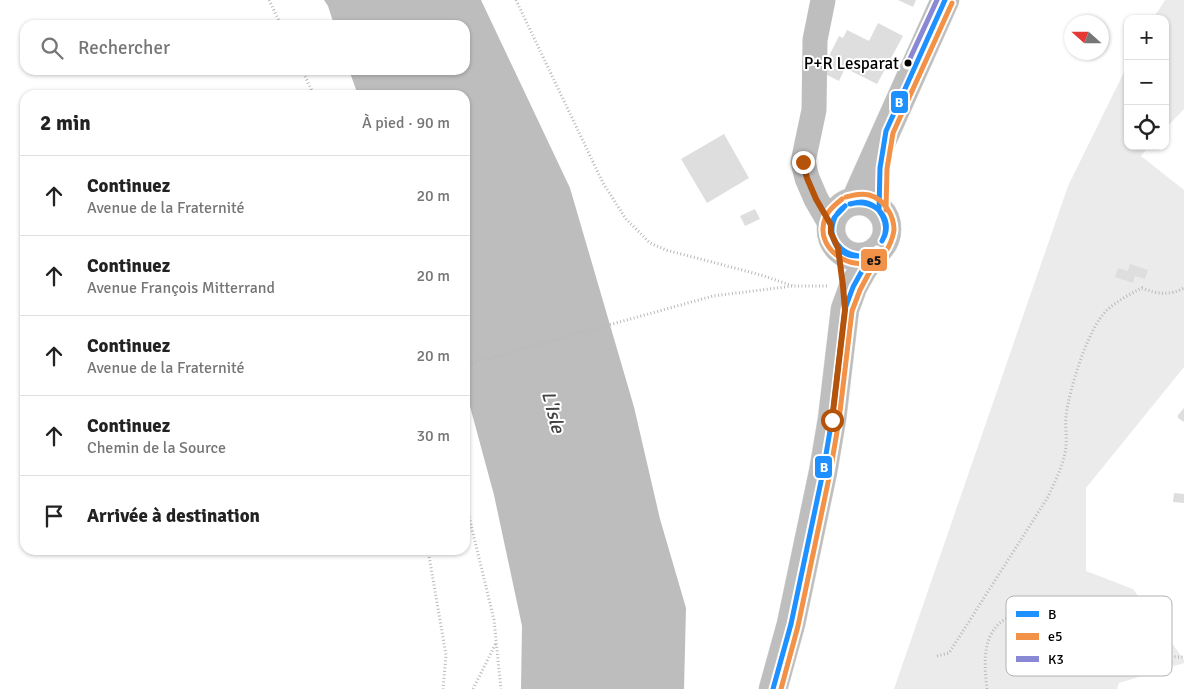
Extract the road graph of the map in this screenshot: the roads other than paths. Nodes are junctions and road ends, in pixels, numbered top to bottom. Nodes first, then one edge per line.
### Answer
1 (823, 0) edge
2 (945, 0) edge
3 (850, 218) junction
4 (877, 250) junction
5 (844, 298) junction
6 (773, 689) edge

1 - 3 street
2 - 3 main road
3 - 4 main road
3 - 4 main road
3 - 5 main road
4 - 5 main road
5 - 6 main road

